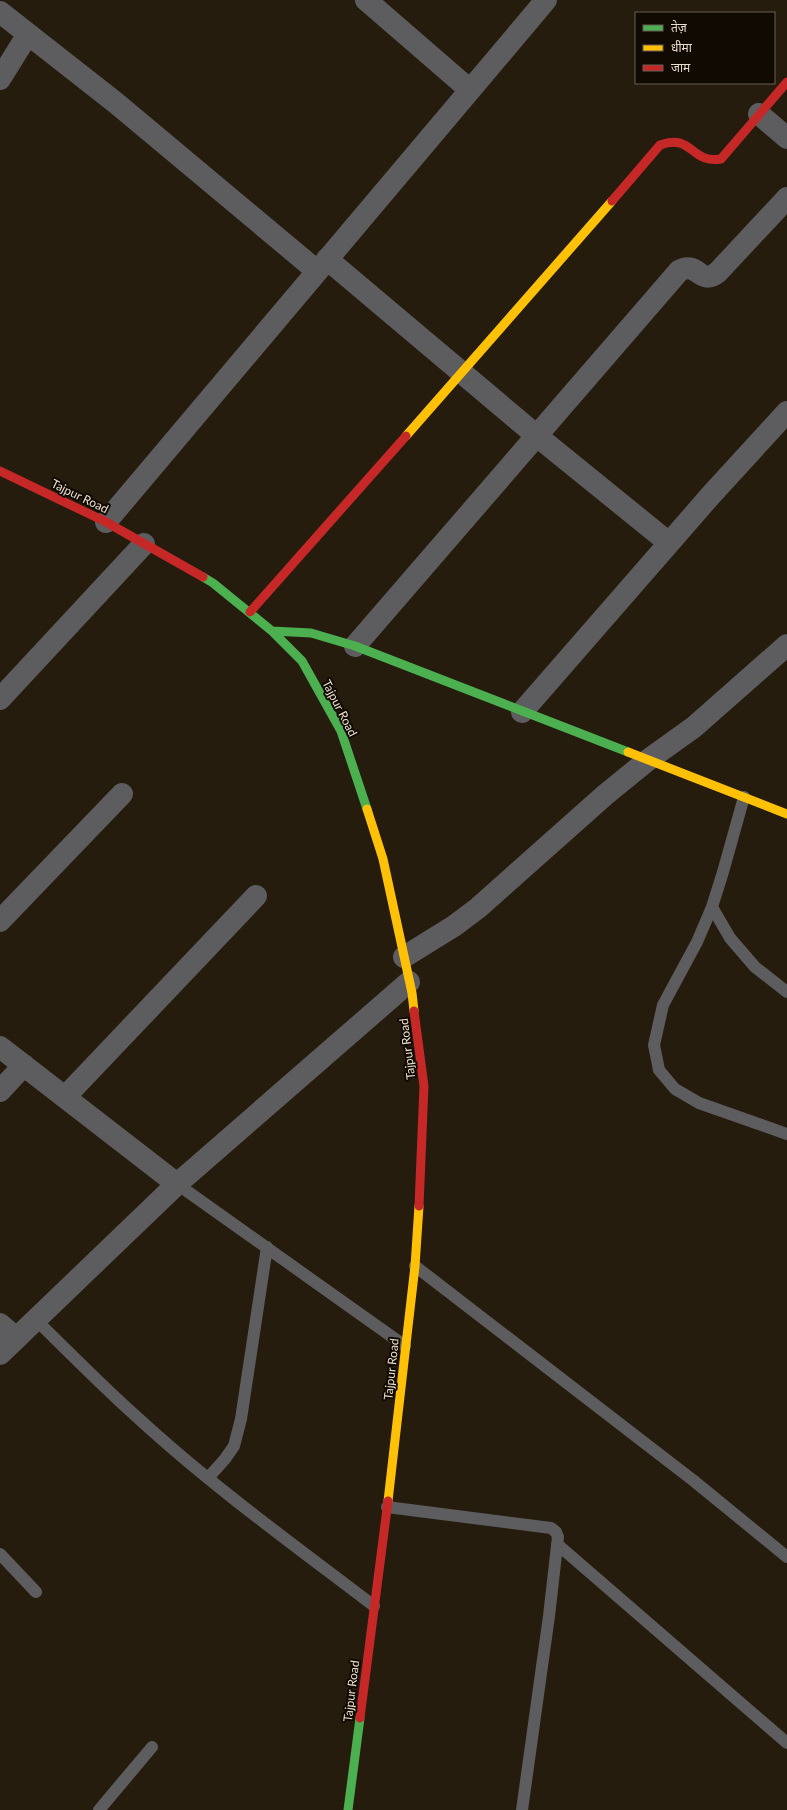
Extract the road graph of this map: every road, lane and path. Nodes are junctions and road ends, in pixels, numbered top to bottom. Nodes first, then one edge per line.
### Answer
1 (366, 0) edge
2 (546, 0) edge
3 (0, 12) edge
4 (28, 34) junction
5 (0, 79) edge
6 (787, 82) edge
7 (470, 90) junction
8 (759, 114) junction
9 (787, 138) edge
10 (787, 198) edge
11 (322, 265) junction
12 (462, 373) junction
13 (787, 412) edge
14 (536, 436) junction
15 (0, 471) edge
16 (106, 522) junction
17 (669, 543) junction
18 (144, 544) junction
19 (250, 612) junction
20 (272, 631) junction
21 (787, 645) edge
22 (355, 646) junction
23 (0, 699) edge
24 (522, 712) junction
25 (648, 760) junction
26 (122, 794) dead end
27 (744, 797) junction
28 (787, 814) edge
29 (256, 896) dead end
30 (712, 907) junction
31 (0, 921) edge
32 (404, 957) junction
33 (409, 982) junction
34 (787, 992) edge
35 (0, 1047) edge
36 (24, 1065) junction
37 (0, 1091) edge
38 (66, 1097) junction
39 (787, 1134) edge
40 (177, 1184) junction
41 (267, 1247) junction
42 (415, 1266) junction
43 (35, 1319) junction
44 (8, 1331) edge
45 (405, 1346) junction
46 (0, 1354) edge
47 (208, 1478) junction
48 (387, 1507) junction
49 (557, 1544) junction
50 (0, 1554) edge
51 (787, 1557) edge
52 (36, 1592) dead end
53 (374, 1606) junction
54 (787, 1743) edge
55 (152, 1747) dead end
56 (99, 1810) edge
57 (348, 1810) edge
58 (522, 1810) edge

1 - 7 street
2 - 7 street
3 - 4 street
4 - 5 street
4 - 11 street
6 - 8 main road
7 - 11 street
8 - 9 street
8 - 12 main road
10 - 14 street
11 - 12 street
11 - 16 street
12 - 14 street
12 - 19 main road
13 - 17 street
14 - 17 street
14 - 22 street
15 - 16 main road, Tajpur Road
16 - 18 main road, Tajpur Road
17 - 24 street
18 - 19 main road, Tajpur Road
18 - 23 street
19 - 20 main road, Tajpur Road
20 - 22 main road
20 - 32 main road, Tajpur Road
21 - 25 street
22 - 24 main road
24 - 25 main road
25 - 27 main road
25 - 32 street
26 - 31 street
27 - 28 main road
27 - 30 lane
29 - 38 street
30 - 34 lane
30 - 39 lane
32 - 33 main road, Tajpur Road
33 - 40 street
33 - 42 main road, Tajpur Road
35 - 36 street
36 - 37 street
36 - 38 street
38 - 40 street
40 - 41 lane
40 - 43 street
41 - 45 lane
41 - 47 lane
42 - 45 main road, Tajpur Road
42 - 51 lane
43 - 44 street
43 - 47 lane
44 - 46 street
45 - 48 main road, Tajpur Road
47 - 53 lane
48 - 49 lane
48 - 53 main road, Tajpur Road
49 - 54 lane
49 - 58 lane
50 - 52 lane
53 - 57 main road, Tajpur Road
55 - 56 lane

